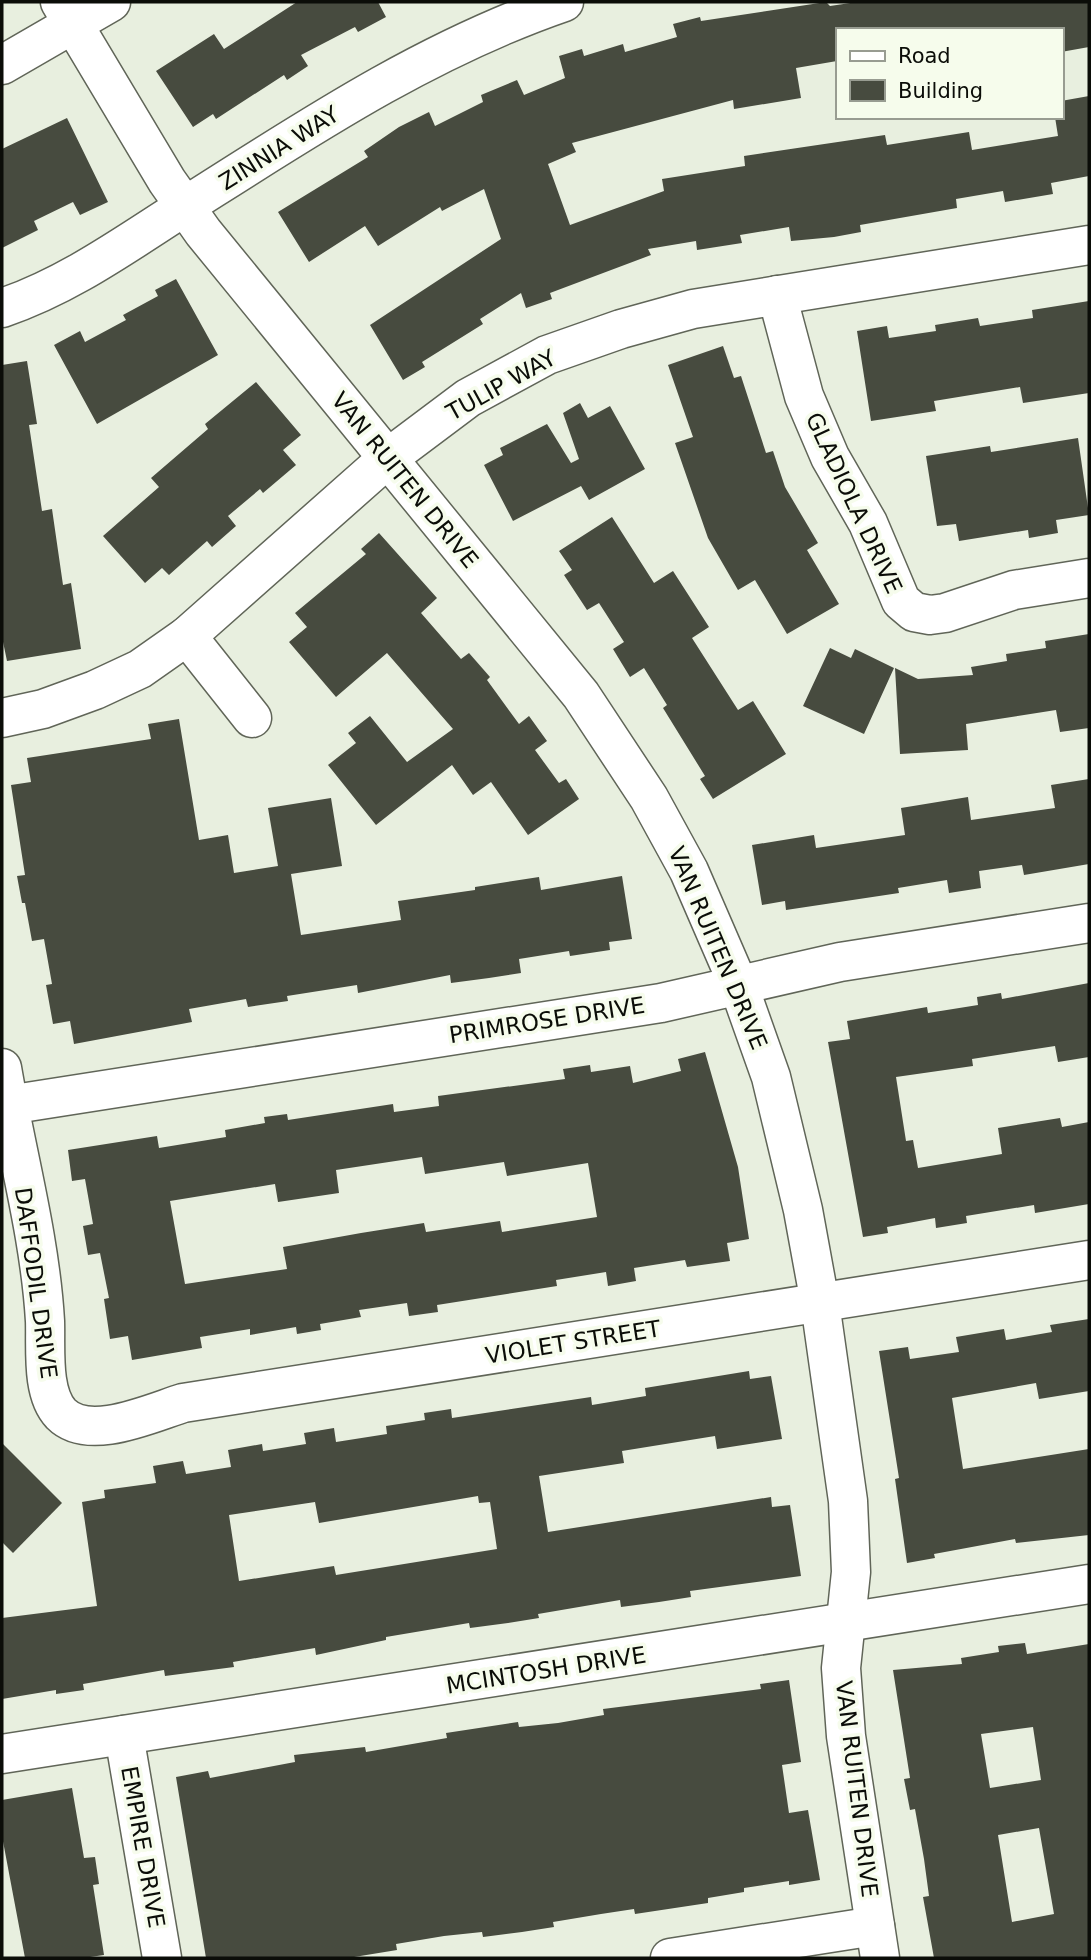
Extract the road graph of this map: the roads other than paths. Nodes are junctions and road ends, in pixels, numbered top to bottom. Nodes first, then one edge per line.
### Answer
1 (111, 2) edge
2 (564, 2) edge
3 (67, 14) edge
4 (2, 65) edge
5 (185, 206) junction
6 (1089, 245) edge
7 (777, 295) junction
8 (2, 308) edge
9 (388, 458) junction
10 (1089, 578) edge
11 (187, 636) junction
12 (2, 718) edge
13 (252, 718) dead end
14 (1089, 923) edge
15 (738, 984) junction
16 (2, 1068) edge
17 (5, 1105) edge
18 (1089, 1260) edge
19 (820, 1303) junction
20 (61, 1414) joint
21 (1089, 1584) edge
22 (846, 1623) junction
23 (124, 1735) junction
24 (2, 1754) edge
25 (878, 1942) edge
26 (162, 1958) edge
27 (670, 1958) edge

1 - 3 street
2 - 5 street, ZINNIA WAY
3 - 4 street
3 - 5 street, VAN RUITEN DRIVE
5 - 8 street, ZINNIA WAY
5 - 9 street, VAN RUITEN DRIVE
6 - 7 street, TULIP WAY
7 - 9 street, TULIP WAY
7 - 10 street, GLADIOLA DRIVE
9 - 11 street, TULIP WAY
9 - 15 street, VAN RUITEN DRIVE
11 - 12 street, TULIP WAY
11 - 13 street
14 - 15 street, PRIMROSE DRIVE
15 - 17 street, PRIMROSE DRIVE
15 - 19 street, VAN RUITEN DRIVE
16 - 17 street, DAFFODIL DRIVE
17 - 20 street, DAFFODIL DRIVE
18 - 19 street, VIOLET STREET
19 - 20 street, VIOLET STREET
19 - 22 street, VAN RUITEN DRIVE
21 - 22 street, MCINTOSH DRIVE
22 - 23 street, MCINTOSH DRIVE
22 - 25 street, VAN RUITEN DRIVE
23 - 24 street, MCINTOSH DRIVE
23 - 26 street, EMPIRE DRIVE
25 - 27 street

